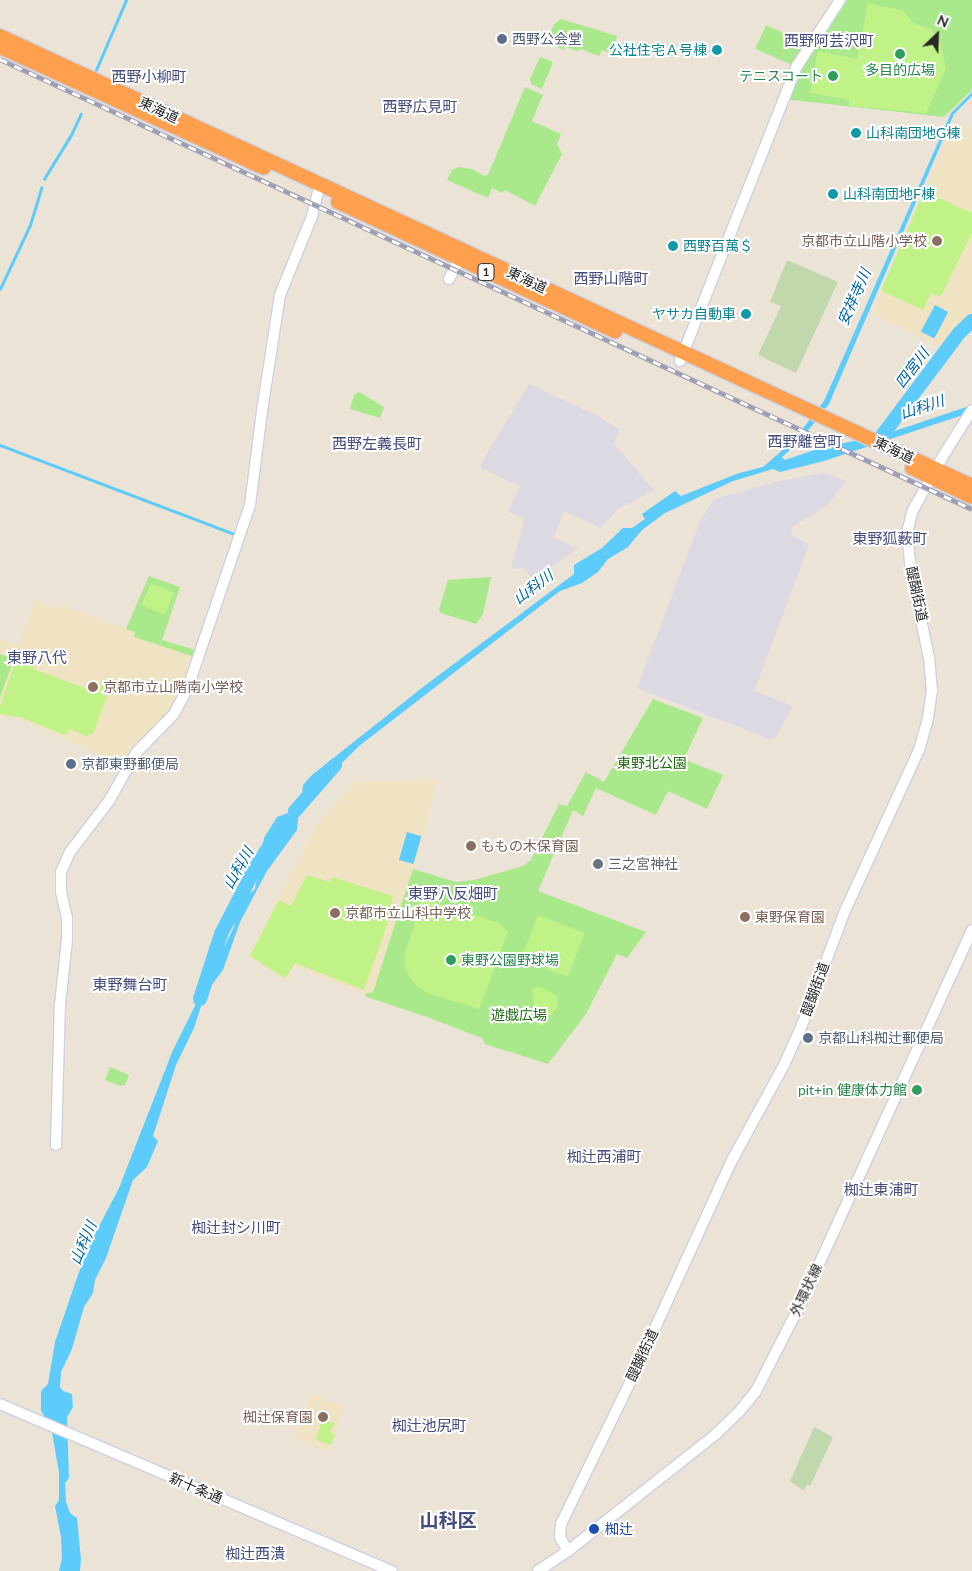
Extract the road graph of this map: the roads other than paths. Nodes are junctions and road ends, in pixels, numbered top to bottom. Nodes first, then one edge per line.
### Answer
1 (840, 0) edge
2 (0, 36) edge
3 (0, 47) edge
4 (319, 188) junction
5 (461, 255) junction
6 (449, 279) dead end
7 (682, 356) junction
8 (971, 411) edge
9 (934, 473) junction
10 (972, 486) edge
11 (972, 497) edge
12 (972, 930) edge
13 (56, 1145) dead end
14 (0, 1404) edge
15 (568, 1551) junction
16 (392, 1571) edge
17 (538, 1571) edge

1 - 7 street
2 - 4 highway, 東海道 / 1
3 - 4 highway, 東海道 / 1
4 - 5 highway, 東海道 / 1
4 - 13 street
5 - 6 street
5 - 7 highway, 東海道 / 1
7 - 9 highway, 東海道 / 1
8 - 9 street, 醍醐街道
9 - 10 highway, 東海道 / 1
9 - 11 highway, 東海道 / 1
9 - 15 street, 醍醐街道
12 - 15 street, 外環状線
14 - 16 street, 新十条通
15 - 17 street, 外環状線

